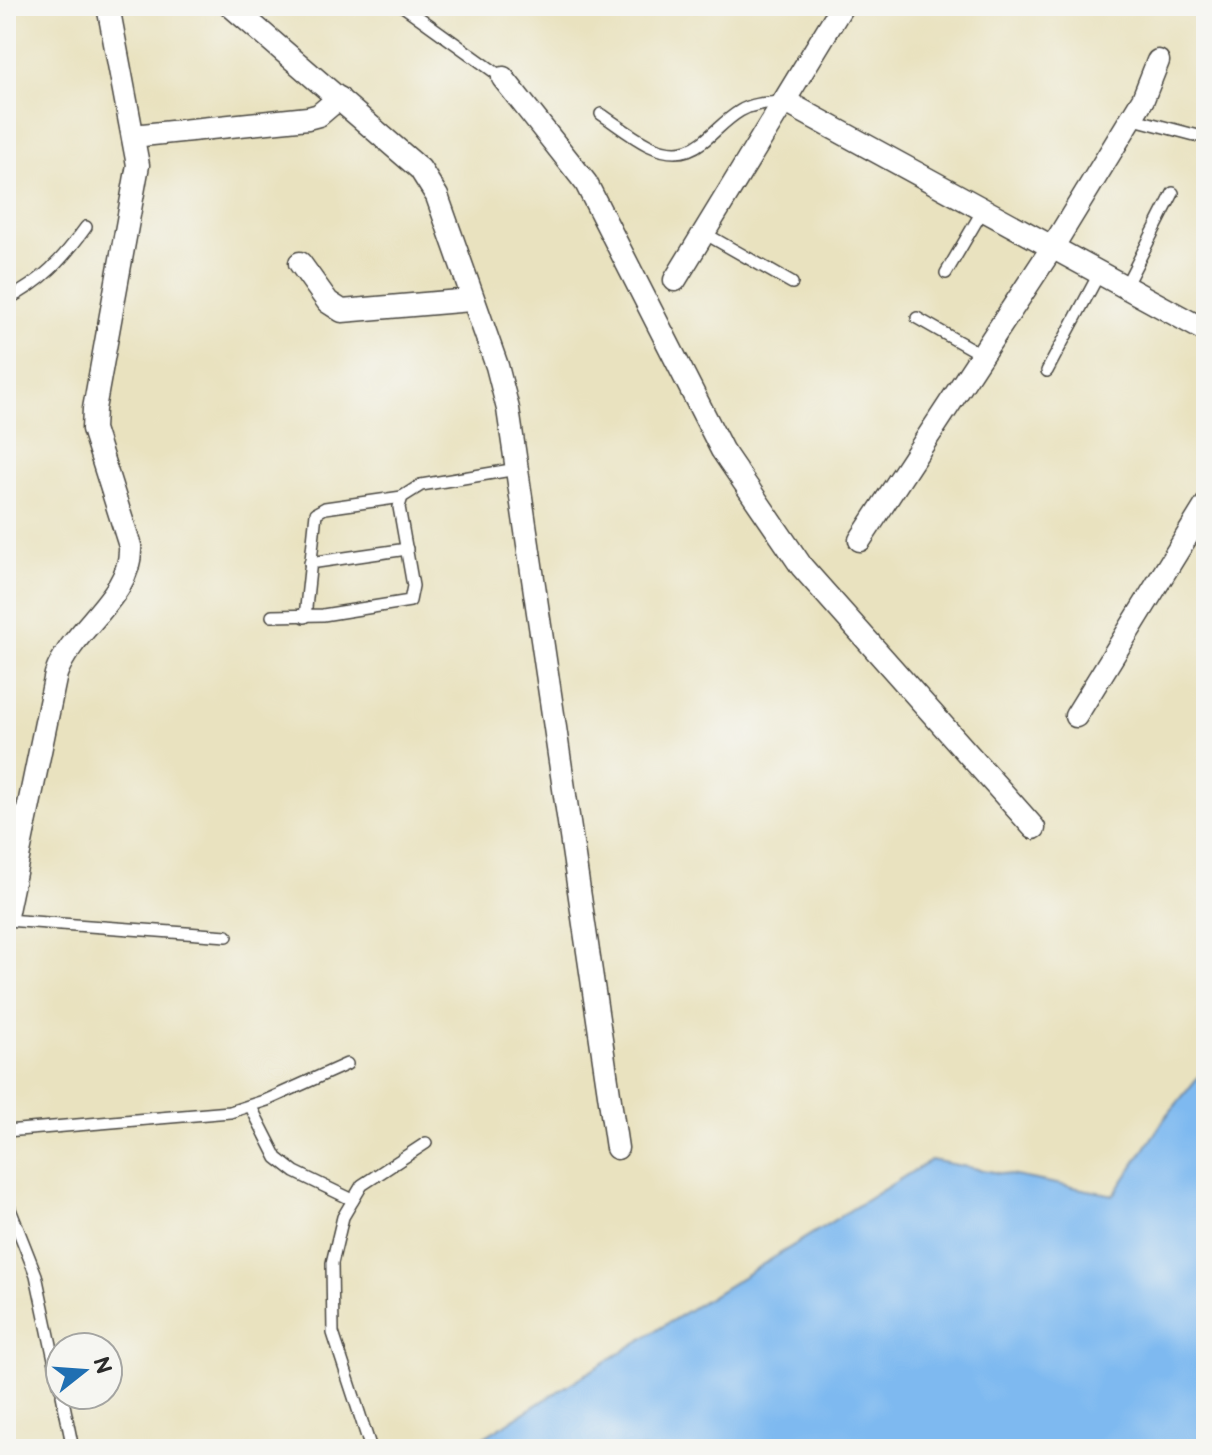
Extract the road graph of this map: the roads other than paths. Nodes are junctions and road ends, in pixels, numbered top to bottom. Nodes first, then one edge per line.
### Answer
1 (108, 6) edge
2 (231, 6) edge
3 (403, 6) edge
4 (842, 6) edge
5 (1158, 61) dead end
6 (503, 78) joint
7 (339, 98) junction
8 (786, 102) junction
9 (601, 114) dead end
10 (1130, 118) junction
11 (133, 136) junction
12 (1206, 138) edge
13 (1173, 193) dead end
14 (983, 210) junction
15 (86, 227) dead end
16 (704, 233) junction
17 (1052, 248) junction
18 (300, 263) dead end
19 (1100, 272) junction
20 (946, 273) dead end
21 (675, 280) dead end
22 (792, 283) dead end
23 (1125, 287) junction
24 (6, 300) edge
25 (471, 300) junction
26 (917, 318) dead end
27 (1206, 331) edge
28 (982, 355) junction
29 (1047, 371) dead end
30 (517, 469) junction
31 (402, 497) junction
32 (1206, 505) edge
33 (860, 540) dead end
34 (407, 549) junction
35 (310, 563) junction
36 (272, 616) dead end
37 (305, 617) junction
38 (1076, 716) dead end
39 (1034, 828) dead end
40 (6, 918) edge
41 (227, 936) dead end
42 (347, 1064) dead end
43 (251, 1107) junction
44 (6, 1131) edge
45 (426, 1143) dead end
46 (617, 1148) dead end
47 (6, 1199) edge
48 (353, 1200) junction
49 (48, 1331) edge
50 (65, 1411) edge
51 (73, 1449) edge
52 (371, 1449) edge

1 - 11 street
2 - 7 street
3 - 6 lane
4 - 8 street
5 - 10 street
6 - 39 street
7 - 11 street
7 - 25 street
8 - 9 lane
8 - 14 street
8 - 16 street
10 - 12 lane
10 - 17 street
11 - 40 street
13 - 23 lane
14 - 17 street
14 - 20 lane
15 - 24 lane
16 - 21 street
16 - 22 lane
17 - 19 street
17 - 28 street
18 - 25 street
19 - 23 street
19 - 29 lane
23 - 27 street
25 - 30 street
26 - 28 lane
28 - 33 street
30 - 31 lane
30 - 46 street
31 - 34 lane
31 - 35 lane
32 - 38 street
34 - 35 lane
34 - 37 lane
35 - 37 lane
36 - 37 lane
40 - 41 lane
42 - 43 lane
43 - 44 lane
43 - 48 lane
45 - 48 lane
47 - 49 lane
48 - 52 lane
50 - 51 lane

